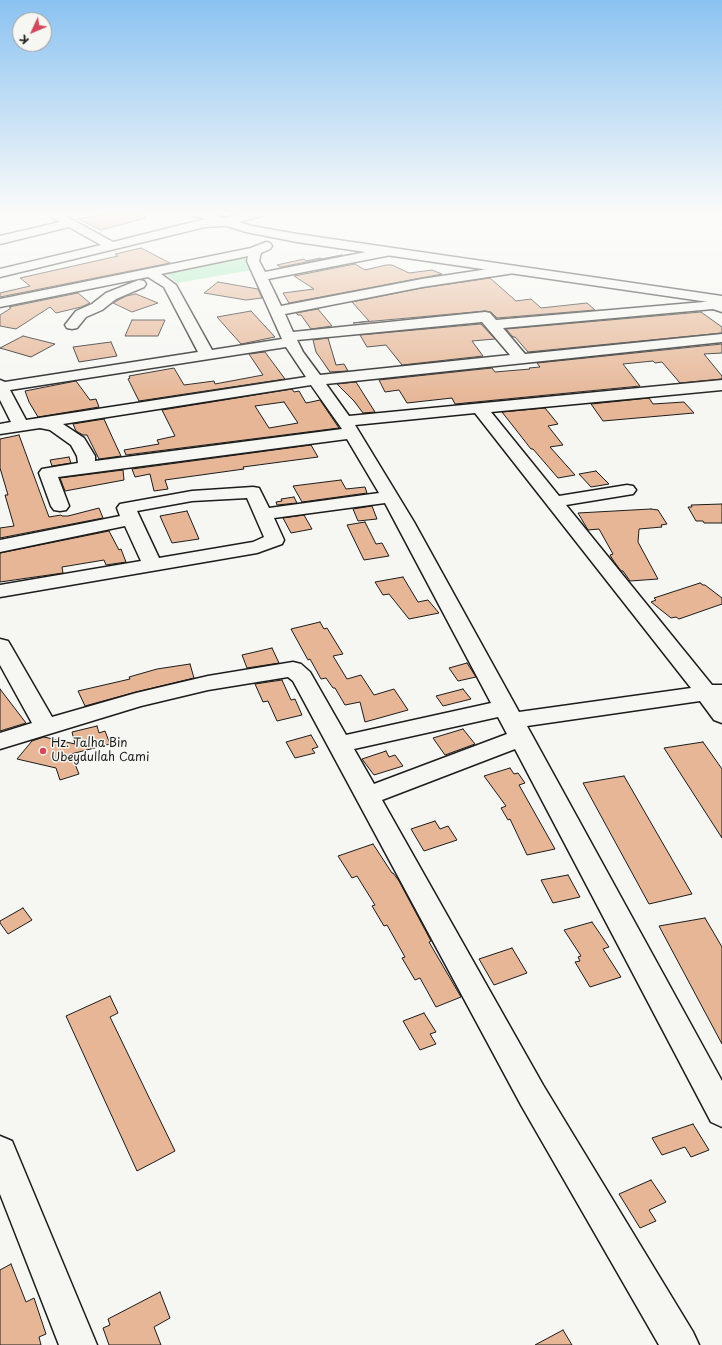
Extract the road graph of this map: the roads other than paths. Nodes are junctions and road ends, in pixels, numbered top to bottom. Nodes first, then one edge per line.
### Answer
1 (143, 277) edge
2 (149, 277) edge
3 (156, 277) edge
4 (260, 277) edge
5 (463, 277) edge
6 (554, 277) edge
7 (577, 277) edge
8 (422, 283) junction
9 (437, 294) dead end
10 (720, 301) edge
11 (0, 303) edge
12 (513, 310) dead end
13 (277, 311) junction
14 (489, 321) junction
15 (72, 325) dead end
16 (722, 338) edge
17 (290, 339) junction
18 (207, 355) junction
19 (521, 359) junction
20 (316, 380) junction
21 (722, 385) edge
22 (0, 386) edge
23 (479, 408) junction
24 (41, 423) junction
25 (21, 426) junction
26 (349, 427) junction
27 (0, 429) edge
28 (88, 467) junction
29 (627, 490) dead end
30 (390, 497) junction
31 (554, 502) junction
32 (60, 506) dead end
33 (263, 514) junction
34 (131, 519) junction
35 (0, 546) edge
36 (153, 565) junction
37 (0, 591) edge
38 (0, 646) edge
39 (714, 691) edge
40 (722, 715) edge
41 (512, 722) junction
42 (46, 727) junction
43 (0, 741) edge
44 (340, 744) junction
45 (368, 796) junction
46 (722, 1112) edge
47 (0, 1152) edge
48 (78, 1345) edge
49 (680, 1345) edge

1 - 11 main road
2 - 15 main road
3 - 18 main road
4 - 13 main road
5 - 8 main road
6 - 10 main road
7 - 10 main road
8 - 9 main road
8 - 13 main road
10 - 14 main road
12 - 14 main road
13 - 17 main road
14 - 17 main road
14 - 19 main road
16 - 19 main road
17 - 18 main road
17 - 20 main road
18 - 22 main road
19 - 20 main road
20 - 24 main road
20 - 26 main road
21 - 23 main road
22 - 25 main road
23 - 26 main road
23 - 31 main road
24 - 25 main road
24 - 28 main road
25 - 27 main road
26 - 28 main road
26 - 30 main road
28 - 32 main road
29 - 31 main road
30 - 33 main road
30 - 41 main road
31 - 39 main road
33 - 34 main road
33 - 36 main road
34 - 35 main road
34 - 36 main road
36 - 37 main road
38 - 42 main road
39 - 40 main road
39 - 41 main road
41 - 44 main road
41 - 45 main road
41 - 46 main road
42 - 43 main road
42 - 44 main road
44 - 45 main road
45 - 49 main road
47 - 48 main road

